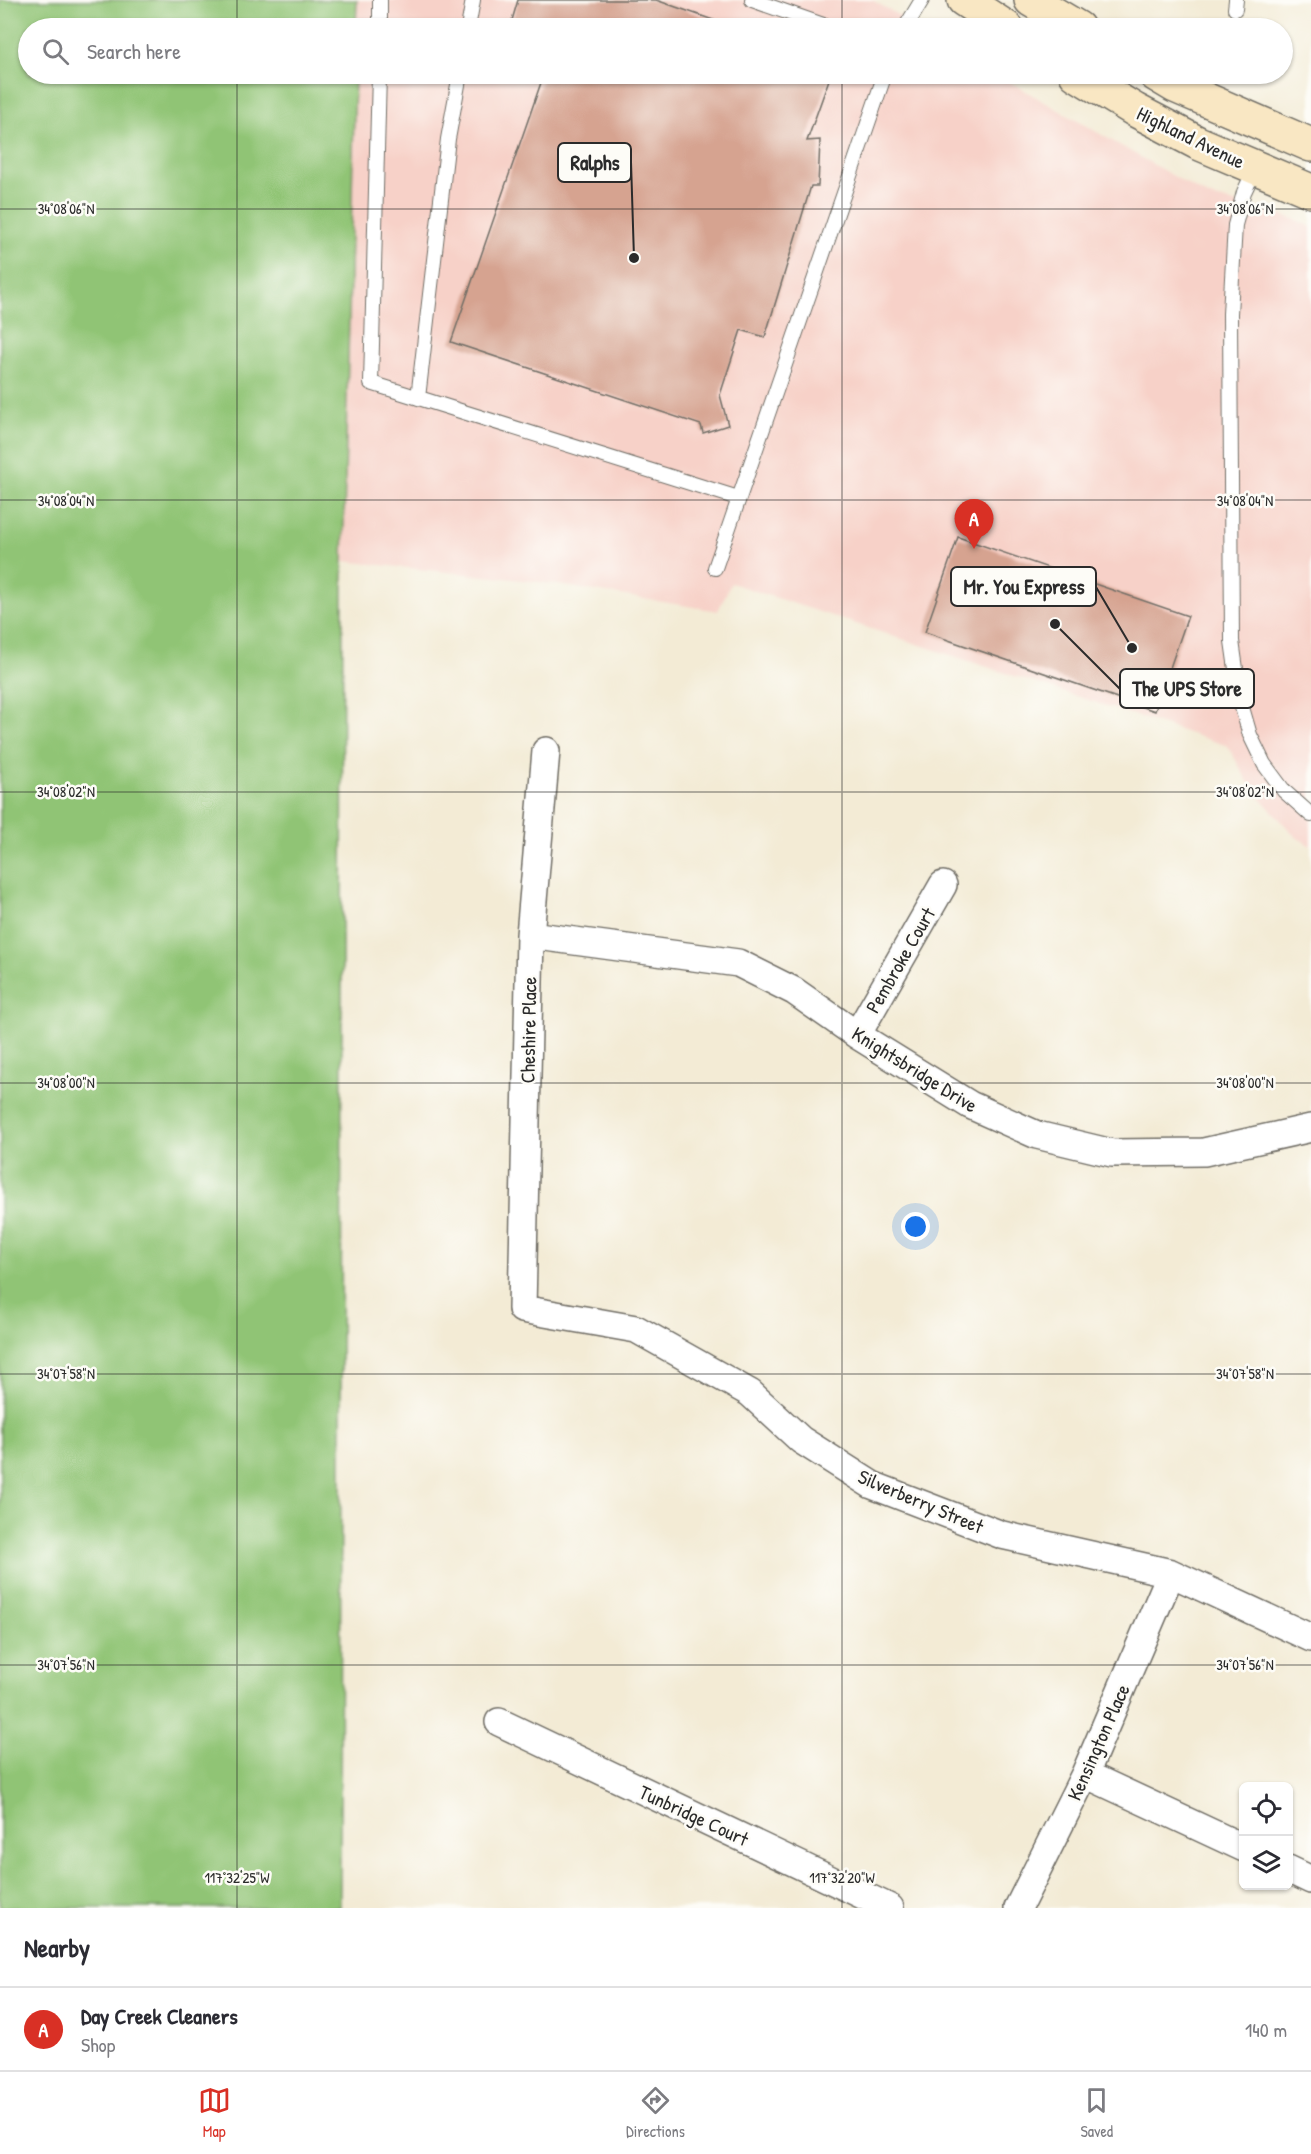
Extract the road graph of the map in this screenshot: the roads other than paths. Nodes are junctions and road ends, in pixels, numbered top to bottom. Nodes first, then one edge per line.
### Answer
1 (380, 0) edge
2 (473, 0) edge
3 (752, 0) edge
4 (922, 0) edge
5 (964, 0) edge
6 (1031, 0) edge
7 (380, 18) edge
8 (470, 18) edge
9 (803, 18) edge
10 (911, 18) edge
11 (992, 18) edge
12 (1061, 18) edge
13 (379, 84) edge
14 (458, 84) edge
15 (882, 84) edge
16 (1092, 84) edge
17 (1174, 84) edge
18 (1311, 145) edge
19 (1255, 169) junction
20 (1311, 191) edge
21 (418, 398) junction
22 (738, 498) junction
23 (715, 568) dead end
24 (546, 751) dead end
25 (1311, 815) edge
26 (943, 885) dead end
27 (530, 934) junction
28 (857, 1035) junction
29 (1311, 1128) edge
30 (522, 1309) joint
31 (1171, 1573) junction
32 (1311, 1638) edge
33 (499, 1722) dead end
34 (1085, 1774) junction
35 (1239, 1846) edge
36 (1293, 1871) edge
37 (1311, 1880) edge
38 (890, 1908) edge
39 (1018, 1908) edge

1 - 7 lane
2 - 8 lane
3 - 9 lane
4 - 10 lane
5 - 11 street
6 - 12 street
13 - 21 lane
14 - 21 lane
15 - 22 lane
16 - 19 street, Highland Avenue
17 - 18 street, Highland Avenue
19 - 20 street, Highland Avenue
19 - 25 lane
21 - 22 lane
22 - 23 lane
24 - 27 street, Cheshire Place
26 - 28 street, Pembroke Court
27 - 28 street, Knightsbridge Drive
27 - 30 street, Cheshire Place
28 - 29 street, Knightsbridge Drive
30 - 31 street, Silverberry Street
31 - 32 street, Silverberry Street
31 - 34 street, Kensington Place
33 - 38 street, Tunbridge Court
34 - 35 street
34 - 39 street, Kensington Place
36 - 37 street

